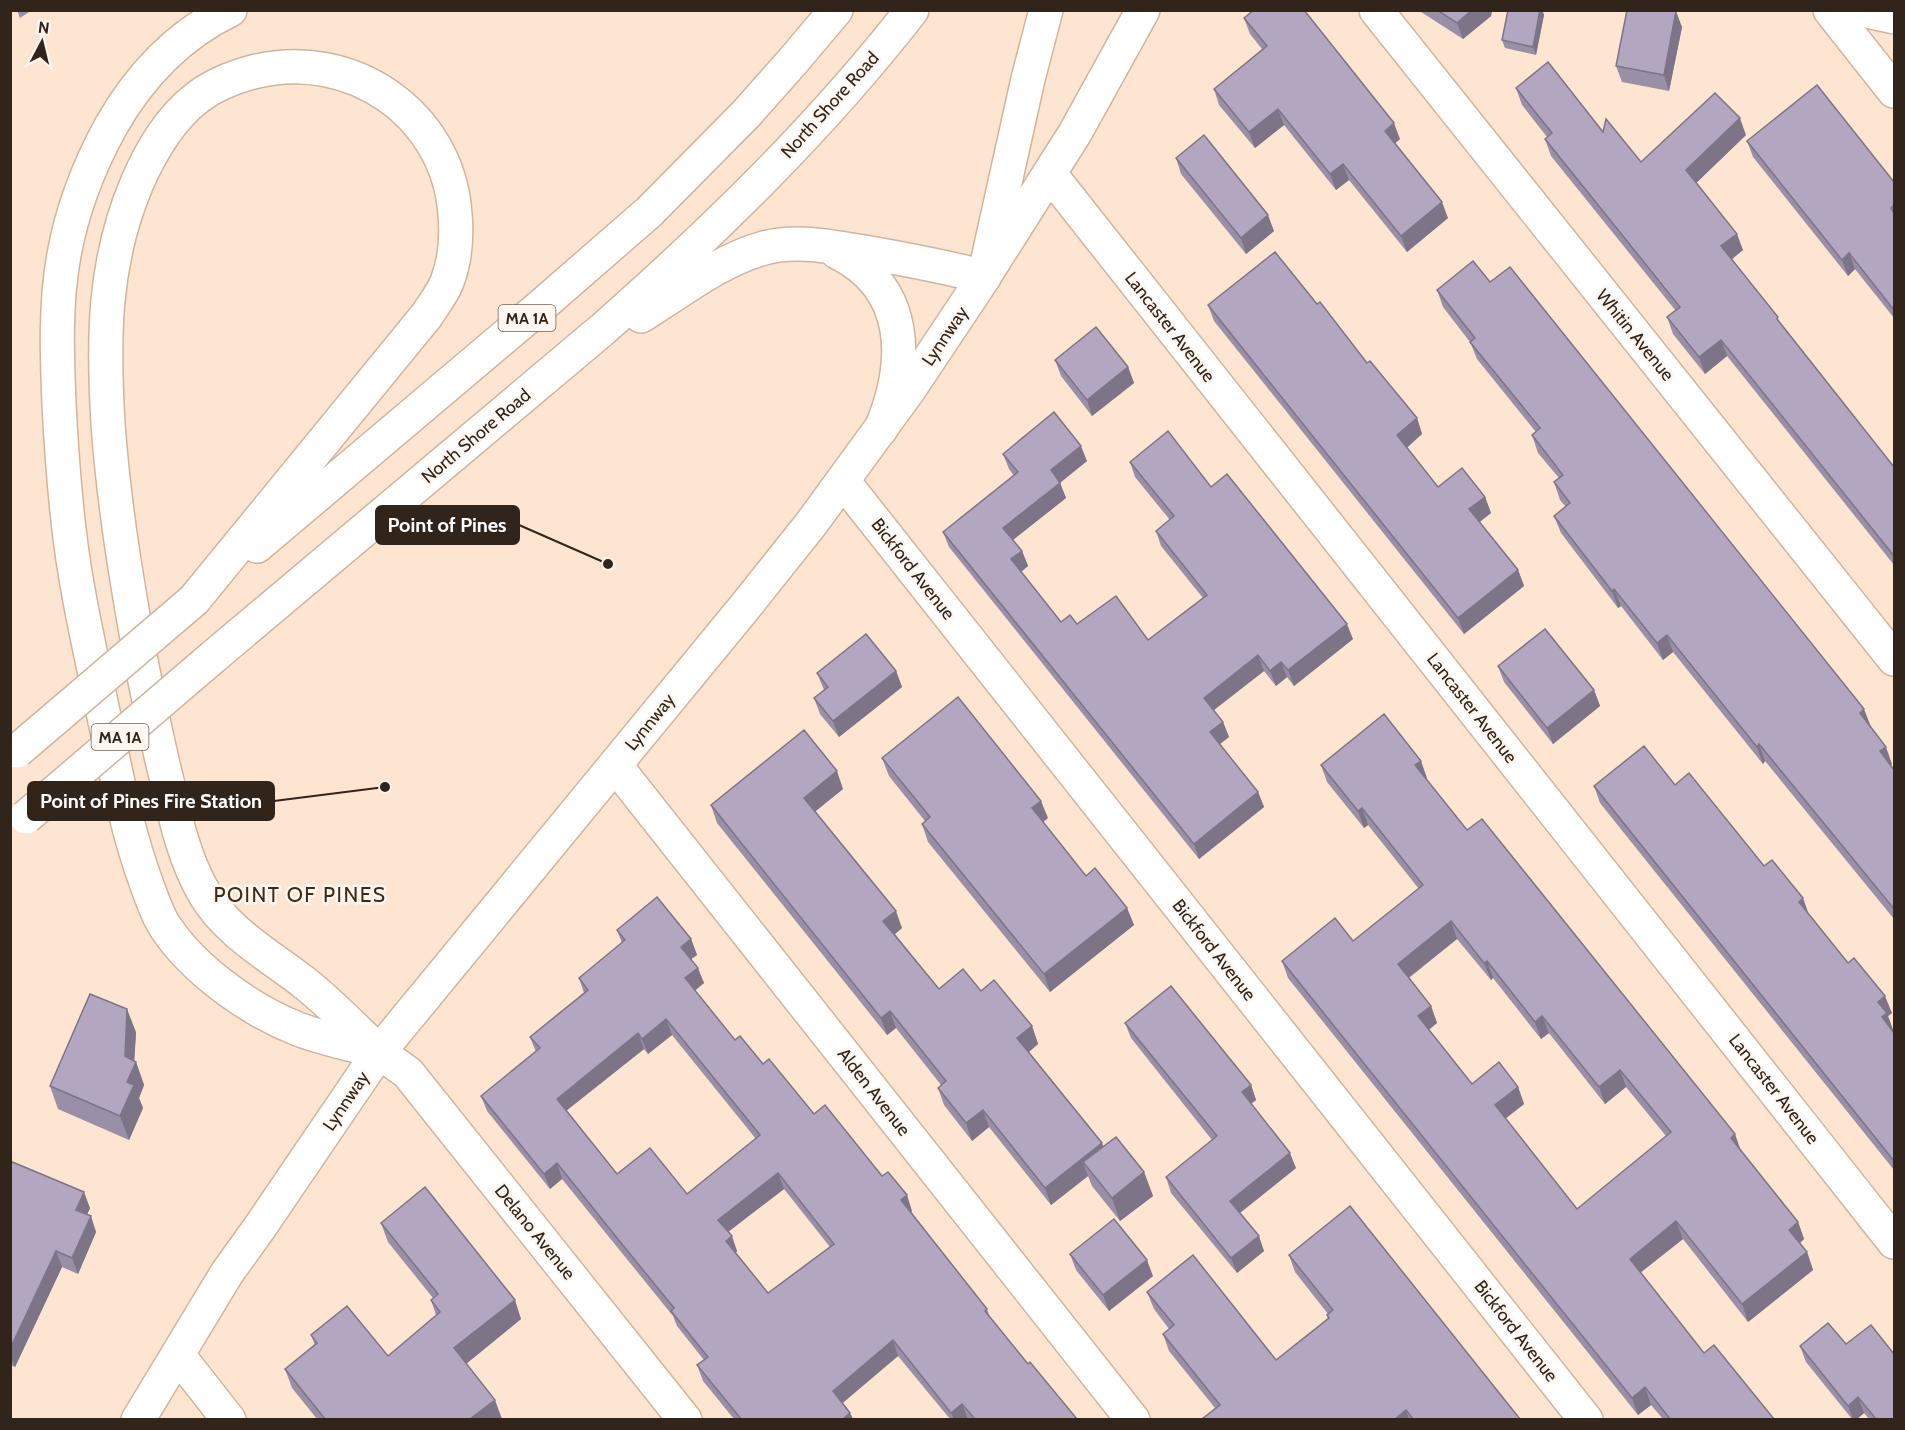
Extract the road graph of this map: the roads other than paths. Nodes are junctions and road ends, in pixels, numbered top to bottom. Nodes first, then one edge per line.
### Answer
1 (230, 10) edge
2 (836, 10) edge
3 (912, 10) edge
4 (1046, 10) edge
5 (1143, 10) edge
6 (1376, 10) edge
7 (1830, 10) edge
8 (1862, 10) edge
9 (1894, 17) edge
10 (1894, 91) edge
11 (1050, 174) junction
12 (818, 245) junction
13 (984, 277) junction
14 (548, 375) junction
15 (881, 429) junction
16 (843, 481) junction
17 (194, 600) junction
18 (1894, 659) edge
19 (14, 754) edge
20 (615, 765) junction
21 (18, 825) edge
22 (379, 1052) junction
23 (1894, 1242) edge
24 (178, 1355) junction
25 (138, 1419) edge
26 (229, 1419) edge
27 (685, 1419) edge
28 (1133, 1419) edge
29 (1586, 1419) edge

1 - 22 main road
2 - 17 main road, MA 1A
3 - 14 main road, North Shore Road / MA 1A
4 - 13 main road
5 - 11 main road, Lynnway
6 - 18 main road, Whitin Avenue
7 - 10 main road
8 - 9 main road
11 - 13 main road, Lynnway
11 - 23 main road, Lancaster Avenue
12 - 13 main road
12 - 14 main road
12 - 15 main road
13 - 15 main road, Lynnway
14 - 21 main road, North Shore Road / MA 1A, bridge
15 - 16 main road, Lynnway
16 - 20 main road, Lynnway
16 - 29 main road, Bickford Avenue
17 - 19 main road, MA 1A, bridge
17 - 22 main road
20 - 22 main road, Lynnway
20 - 28 main road, Alden Avenue
22 - 24 main road, Lynnway
22 - 27 main road, Delano Avenue
24 - 25 main road, Lynnway
24 - 26 main road

